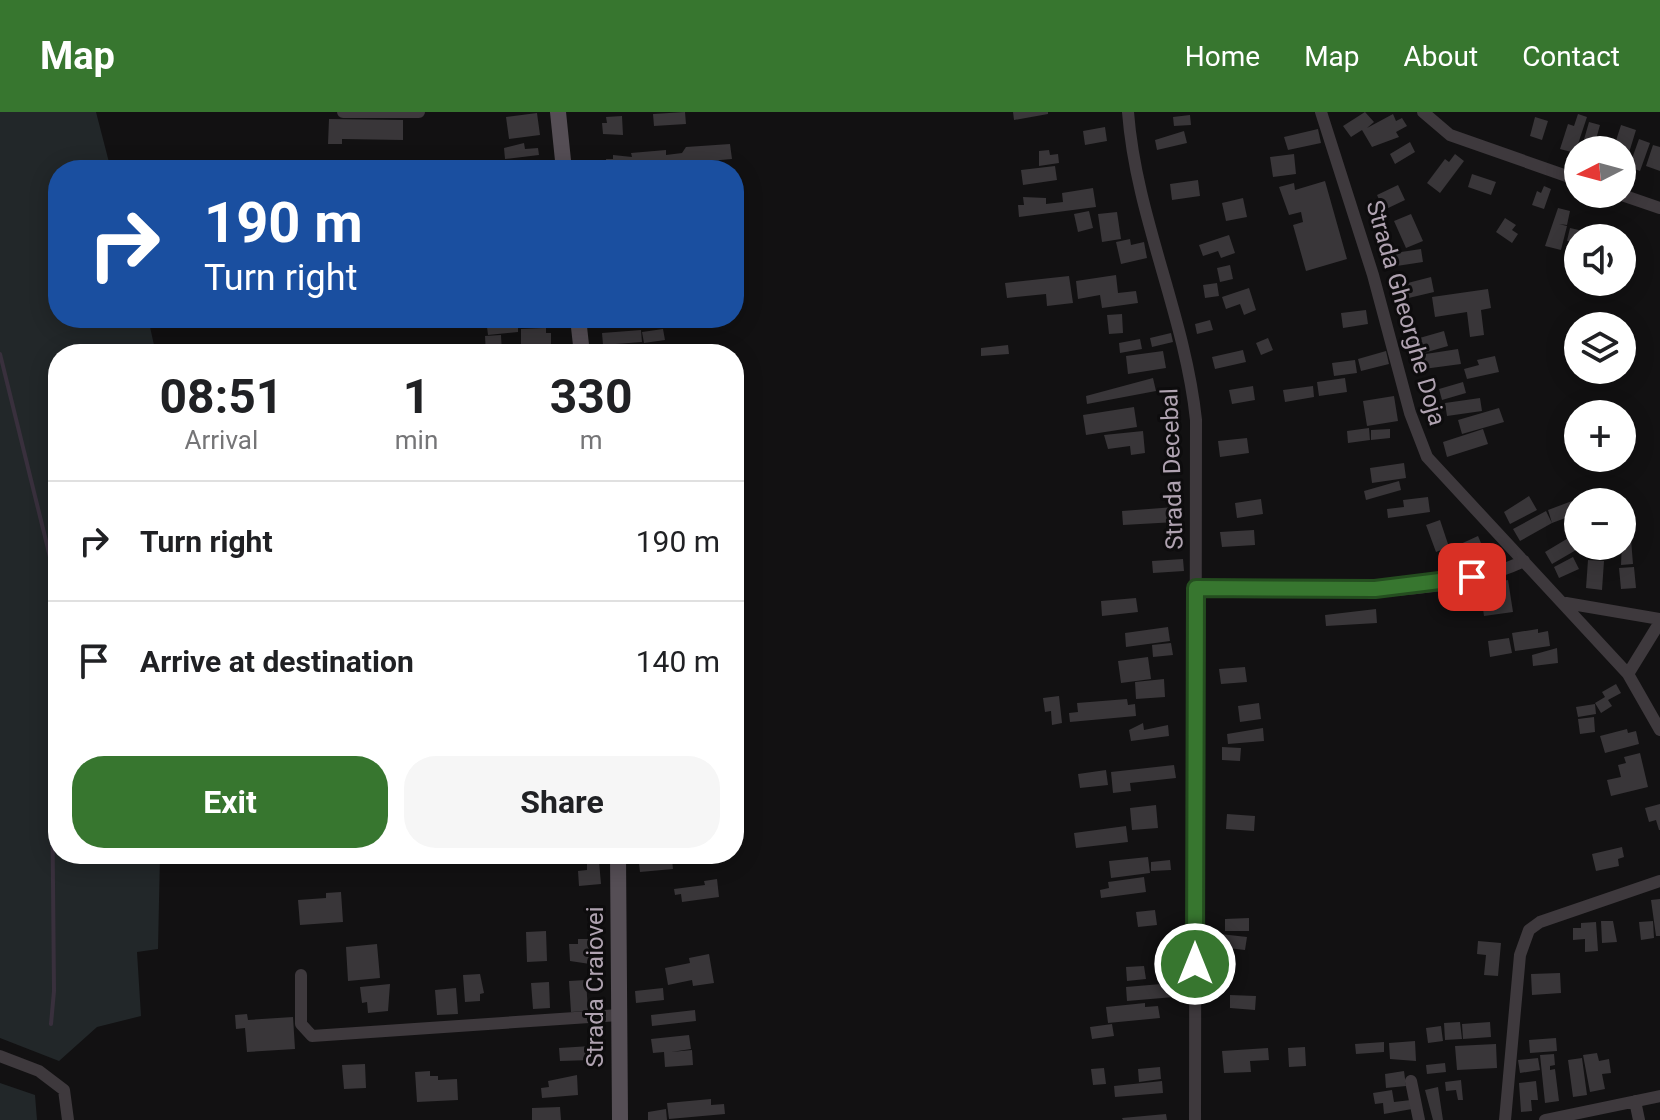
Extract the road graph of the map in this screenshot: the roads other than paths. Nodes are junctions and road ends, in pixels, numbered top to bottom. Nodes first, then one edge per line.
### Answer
1 (343, 112) edge
2 (419, 112) edge
3 (558, 112) edge
4 (1128, 112) edge
5 (1321, 112) edge
6 (1423, 112) edge
7 (563, 160) edge
8 (1564, 175) edge
9 (1636, 200) edge
10 (1660, 208) edge
11 (1524, 561) junction
12 (1196, 588) junction
13 (1566, 603) junction
14 (1660, 620) edge
15 (1628, 674) junction
16 (1660, 730) edge
17 (618, 864) edge
18 (1660, 881) edge
19 (301, 975) dead end
20 (619, 1015) junction
21 (0, 1056) edge
22 (1411, 1081) dead end
23 (1660, 1096) edge
24 (1635, 1101) junction
25 (68, 1120) edge
26 (620, 1120) edge
27 (1195, 1120) edge
28 (1419, 1120) edge
29 (1505, 1120) edge
30 (1545, 1120) edge
31 (1639, 1120) edge

1 - 2 street
3 - 7 main road
4 - 12 street, Strada Decebal
5 - 11 street, Strada Gheorghe Doja
6 - 8 street
9 - 10 street
11 - 12 street
11 - 13 street, Strada Gheorghe Doja
12 - 27 street, Strada Decebal
13 - 14 street
13 - 15 street, Strada Gheorghe Doja
14 - 15 street
15 - 16 street, Strada Gheorghe Doja
17 - 20 main road, Strada Craiovei
18 - 29 street
19 - 20 street
20 - 26 main road, Strada Craiovei
21 - 25 street
22 - 28 street
23 - 24 street
24 - 30 street
24 - 31 street

